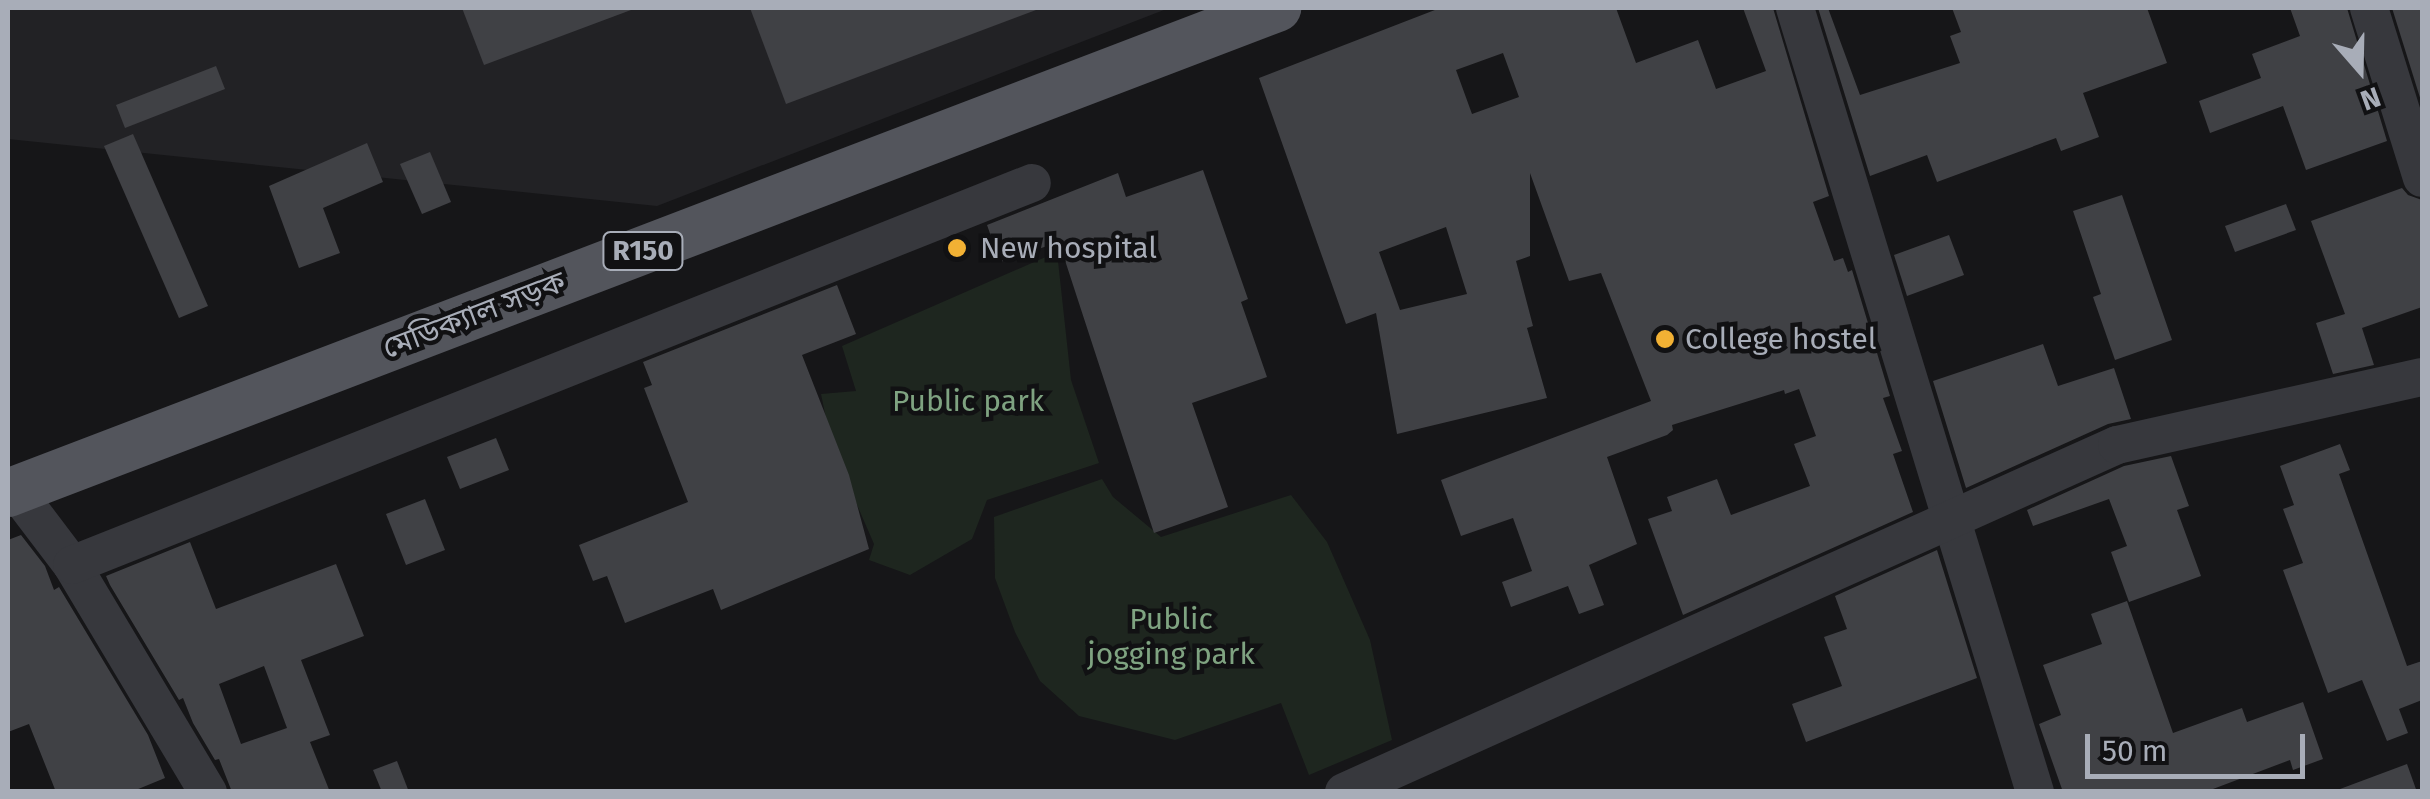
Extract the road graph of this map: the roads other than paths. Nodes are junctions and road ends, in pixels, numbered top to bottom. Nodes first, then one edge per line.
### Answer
1 (1278, 8) edge
2 (1795, 8) edge
3 (2369, 8) edge
4 (2422, 178) edge
5 (1032, 184) dead end
6 (2422, 378) edge
7 (11, 492) edge
8 (1954, 517) junction
9 (72, 565) junction
10 (208, 792) edge
11 (1344, 792) edge
12 (2035, 792) edge

1 - 7 main road, মেডিক্যাল সড়ক / R150
2 - 8 street
3 - 4 street
5 - 9 street
6 - 8 street
7 - 9 street
8 - 11 street
8 - 12 street
9 - 10 street

